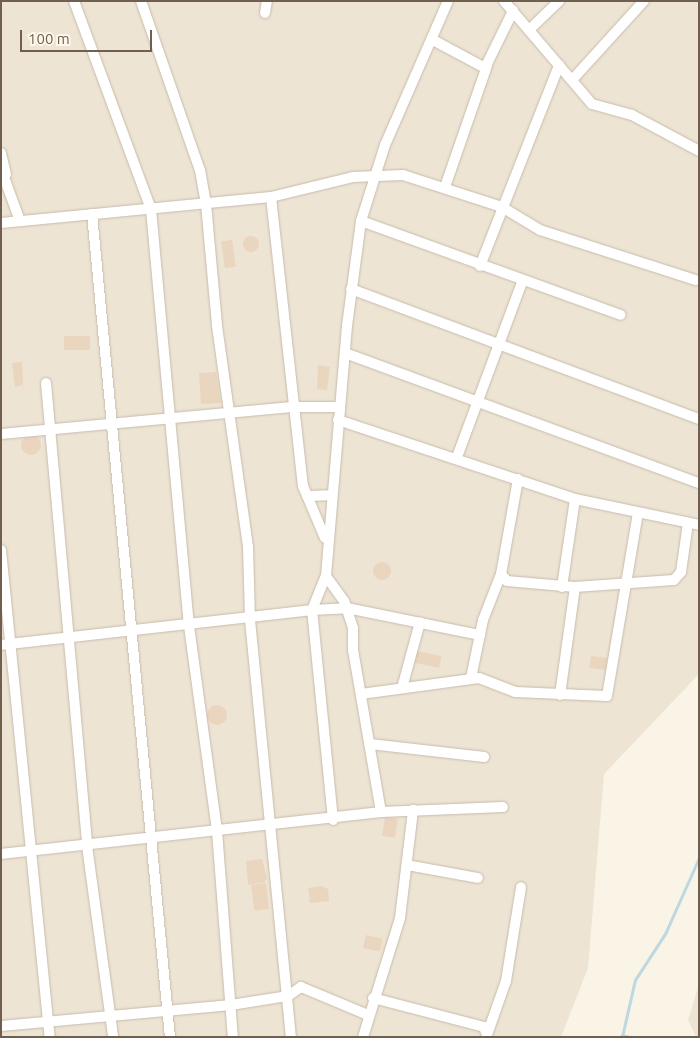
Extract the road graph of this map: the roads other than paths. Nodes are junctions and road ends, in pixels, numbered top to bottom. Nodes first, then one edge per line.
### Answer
1 (74, 1) edge
2 (141, 1) edge
3 (267, 1) edge
4 (448, 1) edge
5 (504, 1) edge
6 (559, 1) edge
7 (644, 1) edge
8 (513, 12) junction
9 (265, 13) dead end
10 (529, 30) junction
11 (433, 40) junction
12 (559, 65) junction
13 (487, 66) junction
14 (572, 80) junction
15 (699, 151) edge
16 (1, 153) edge
17 (4, 172) edge
18 (376, 176) junction
19 (445, 187) junction
20 (271, 197) junction
21 (206, 204) junction
22 (502, 207) junction
23 (151, 209) junction
24 (92, 214) junction
25 (20, 221) junction
26 (361, 222) junction
27 (1, 223) edge
28 (480, 266) junction
29 (696, 280) dead end
30 (522, 282) junction
31 (350, 289) junction
32 (621, 315) dead end
33 (500, 345) junction
34 (344, 354) junction
35 (46, 383) dead end
36 (477, 400) junction
37 (292, 407) junction
38 (340, 407) junction
39 (230, 414) junction
40 (699, 419) edge
41 (338, 420) junction
42 (171, 421) junction
43 (112, 426) junction
44 (52, 431) junction
45 (1, 434) edge
46 (457, 457) junction
47 (518, 479) junction
48 (699, 483) edge
49 (330, 494) junction
50 (308, 496) junction
51 (575, 499) junction
52 (638, 513) junction
53 (688, 523) junction
54 (699, 524) edge
55 (326, 541) junction
56 (1, 550) edge
57 (500, 574) junction
58 (326, 576) junction
59 (629, 581) junction
60 (562, 587) junction
61 (575, 587) junction
62 (347, 608) junction
63 (312, 610) junction
64 (250, 620) junction
65 (420, 622) junction
66 (189, 626) junction
67 (133, 632) junction
68 (480, 635) junction
69 (70, 640) junction
70 (5, 645) edge
71 (471, 678) junction
72 (402, 688) junction
73 (361, 694) junction
74 (560, 695) junction
75 (370, 744) junction
76 (484, 758) dead end
77 (503, 807) dead end
78 (413, 810) junction
79 (380, 812) junction
80 (332, 820) junction
81 (272, 826) junction
82 (217, 831) junction
83 (150, 837) junction
84 (87, 846) junction
85 (32, 851) junction
86 (1, 854) edge
87 (407, 865) junction
88 (478, 878) dead end
89 (521, 886) dead end
90 (288, 996) junction
91 (373, 998) junction
92 (231, 1005) junction
93 (167, 1012) junction
94 (368, 1015) junction
95 (109, 1016) junction
96 (49, 1021) junction
97 (1, 1026) edge
98 (487, 1034) edge
99 (50, 1037) edge
100 (113, 1037) edge
101 (170, 1037) edge
102 (233, 1037) edge
103 (291, 1037) edge
104 (363, 1037) edge

1 - 23 street
2 - 21 street
3 - 9 street
4 - 11 street
5 - 8 street
6 - 10 street
7 - 14 street
8 - 10 street
8 - 13 street
10 - 12 street
11 - 13 street
11 - 18 street
12 - 14 street
12 - 22 street
13 - 19 street
14 - 15 street
16 - 17 street
17 - 25 street
18 - 19 street
18 - 20 street
18 - 26 street
19 - 22 street
20 - 21 street
20 - 37 street
21 - 23 street
21 - 39 street
22 - 28 street
22 - 29 street
23 - 24 street
23 - 42 street
24 - 25 street
24 - 43 street
25 - 27 street
26 - 28 street
26 - 31 street
28 - 30 street
30 - 32 street
30 - 33 street
31 - 33 street
31 - 34 street
33 - 36 street
33 - 40 street
34 - 36 street
34 - 38 street
35 - 44 street
36 - 46 street
36 - 48 street
37 - 38 street
37 - 39 street
37 - 50 street
38 - 41 street
39 - 42 street
39 - 64 street
41 - 46 street
41 - 49 street
42 - 43 street
42 - 66 street
43 - 44 street
43 - 67 street
44 - 45 street
44 - 69 street
46 - 47 street
47 - 51 street
47 - 57 street
49 - 50 street
49 - 55 street
50 - 55 street
51 - 52 street
51 - 60 street
52 - 53 street
52 - 59 street
53 - 54 street
53 - 59 street
55 - 58 street
56 - 70 street
57 - 60 street
57 - 68 street
58 - 62 street
58 - 63 street
59 - 61 street
59 - 74 street
60 - 61 street
61 - 74 street
62 - 63 street
62 - 65 street
62 - 73 street
63 - 64 street
63 - 80 street
64 - 66 street
64 - 81 street
65 - 68 street
65 - 72 street
66 - 67 street
66 - 82 street
67 - 69 street
67 - 83 street
68 - 71 street
69 - 70 street
69 - 84 street
70 - 85 street
71 - 72 street
71 - 74 street
72 - 73 street
73 - 75 street
75 - 76 street
75 - 79 street
77 - 78 street
78 - 79 street
78 - 87 street
79 - 80 street
80 - 81 street
81 - 82 street
81 - 90 street
82 - 83 street
82 - 92 street
83 - 84 street
83 - 93 street
84 - 85 street
84 - 95 street
85 - 86 street
85 - 96 street
87 - 88 street
87 - 91 street
89 - 98 street
90 - 92 street
90 - 94 street
90 - 103 street
91 - 94 street
91 - 98 street
92 - 93 street
92 - 102 street
93 - 95 street
93 - 101 street
94 - 104 street
95 - 96 street
95 - 100 street
96 - 97 street
96 - 99 street

